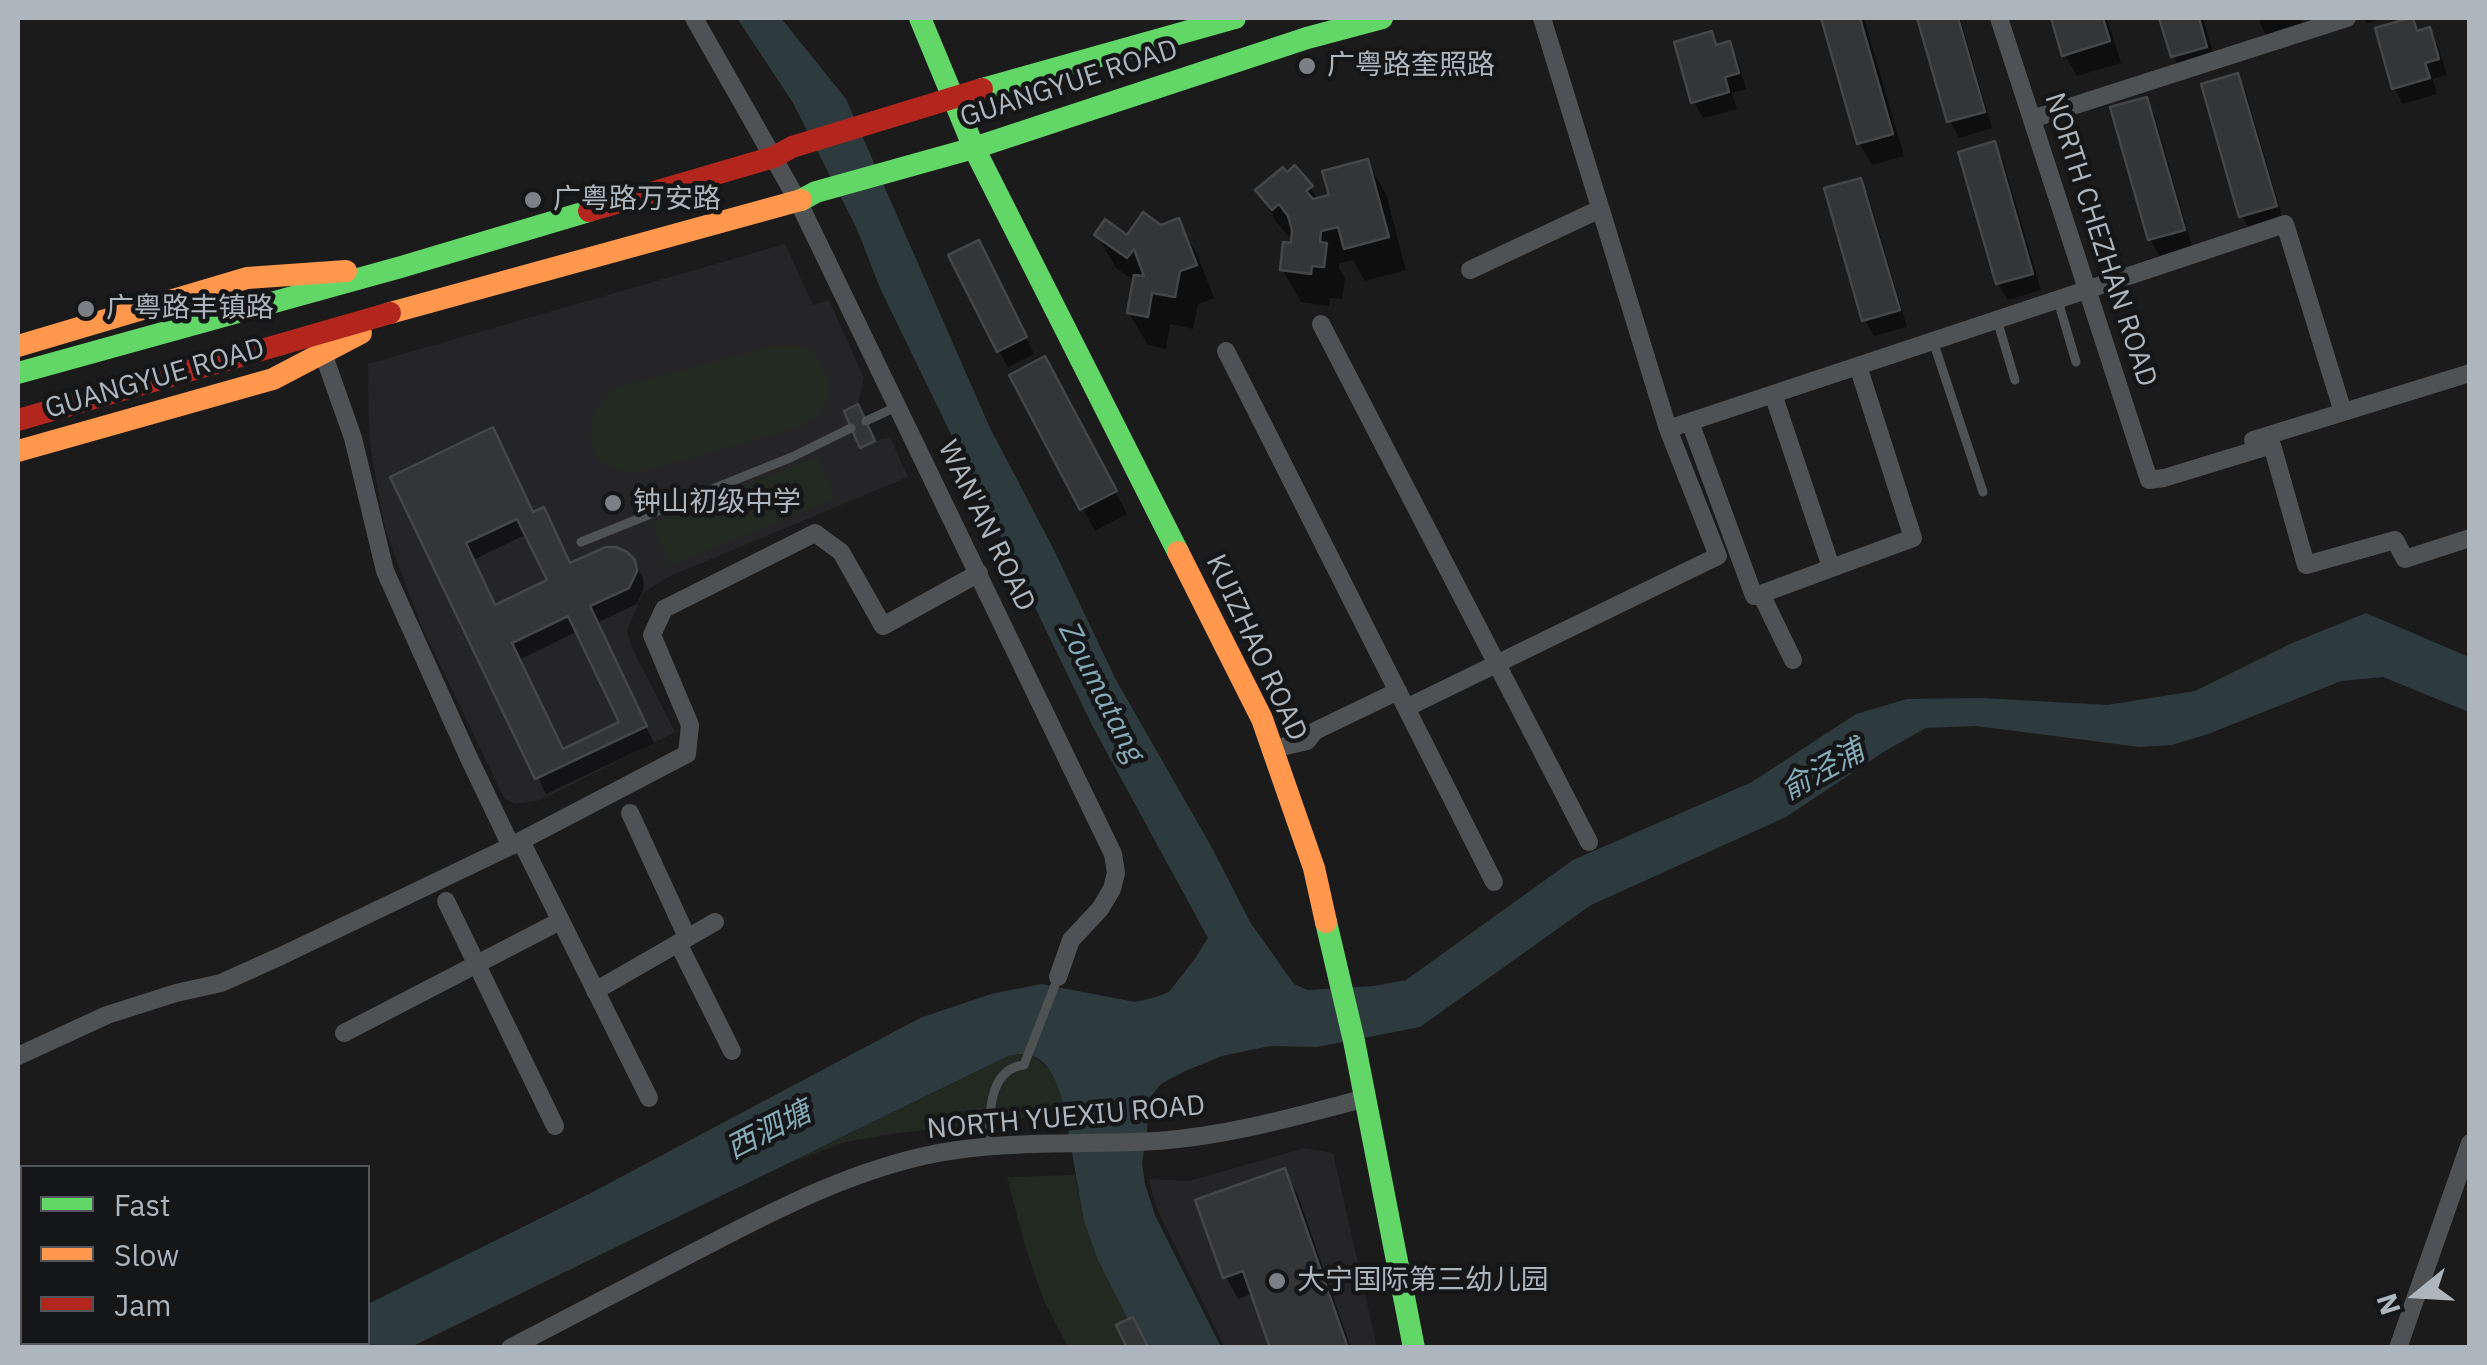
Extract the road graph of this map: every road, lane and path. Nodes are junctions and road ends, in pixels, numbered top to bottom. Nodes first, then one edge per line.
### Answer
1 (694, 18) edge
2 (920, 18) edge
3 (1235, 18) edge
4 (1382, 18) edge
5 (1542, 18) edge
6 (1999, 18) edge
7 (2346, 18) edge
8 (954, 97) junction
9 (2032, 119) junction
10 (974, 148) junction
11 (783, 152) junction
12 (807, 197) junction
13 (1600, 209) junction
14 (401, 267) junction
15 (1470, 270) dead end
16 (2087, 289) junction
17 (2057, 298) junction
18 (414, 306) junction
19 (1997, 320) junction
20 (1320, 324) dead end
21 (1933, 341) junction
22 (18, 346) edge
23 (1226, 350) dead end
24 (323, 353) junction
25 (2076, 362) dead end
26 (1858, 366) junction
27 (2470, 373) edge
28 (18, 374) edge
29 (2016, 380) dead end
30 (1773, 394) junction
31 (896, 407) junction
32 (2343, 412) junction
33 (18, 420) edge
34 (866, 421) dead end
35 (1690, 422) junction
36 (852, 428) dead end
37 (1668, 428) junction
38 (18, 451) edge
39 (2148, 476) junction
40 (1984, 492) dead end
41 (2470, 538) edge
42 (581, 542) dead end
43 (1831, 568) junction
44 (978, 573) junction
45 (1761, 594) junction
46 (1794, 660) dead end
47 (1498, 664) junction
48 (1402, 700) junction
49 (1272, 748) junction
50 (630, 812) dead end
51 (1589, 842) dead end
52 (516, 844) junction
53 (1494, 882) dead end
54 (446, 900) dead end
55 (560, 921) junction
56 (715, 922) dead end
57 (683, 940) junction
58 (478, 965) junction
59 (1058, 977) joint
60 (595, 991) junction
61 (344, 1034) dead end
62 (732, 1051) dead end
63 (18, 1056) edge
64 (649, 1098) dead end
65 (1366, 1098) junction
66 (554, 1126) dead end
67 (2470, 1144) edge
68 (988, 1148) junction
69 (510, 1348) edge
70 (1414, 1348) edge
71 (2398, 1348) edge

1 - 11 street, WAN'AN ROAD
2 - 8 main road, KUIZHAO ROAD
3 - 8 main road, GUANGYUE ROAD
4 - 10 main road, GUANGYUE ROAD
5 - 13 street
6 - 9 street, NORTH CHEZHAN ROAD
7 - 9 street
8 - 10 main road, KUIZHAO ROAD
8 - 11 main road, GUANGYUE ROAD
9 - 16 street, NORTH CHEZHAN ROAD
10 - 12 main road, GUANGYUE ROAD
10 - 49 main road, KUIZHAO ROAD
11 - 12 street, WAN'AN ROAD
11 - 14 main road, GUANGYUE ROAD
12 - 18 main road, GUANGYUE ROAD
12 - 31 street, WAN'AN ROAD
13 - 15 street
13 - 37 street
14 - 22 main road, GUANGYUE ROAD
14 - 28 main road, GUANGYUE ROAD
16 - 17 street
16 - 32 street
16 - 39 street, NORTH CHEZHAN ROAD
17 - 19 street
17 - 25 lane
18 - 24 main road, GUANGYUE ROAD
18 - 33 main road, GUANGYUE ROAD
19 - 21 street
19 - 29 lane
20 - 47 street
21 - 26 street
21 - 40 lane
23 - 48 street
24 - 38 main road, GUANGYUE ROAD
24 - 52 street
26 - 30 street
26 - 43 street
27 - 32 street
30 - 35 street
30 - 43 street
31 - 34 lane
31 - 44 street, WAN'AN ROAD
32 - 39 street
35 - 37 street
35 - 45 street
36 - 42 lane
37 - 47 street
39 - 41 street
43 - 45 street
44 - 52 street
44 - 59 street, WAN'AN ROAD
45 - 46 street
47 - 48 street
47 - 51 street
48 - 49 street
48 - 53 street
49 - 65 main road, KUIZHAO ROAD
50 - 57 street
52 - 55 street
52 - 63 street
54 - 58 street
55 - 58 street
55 - 60 street
56 - 57 street
57 - 60 street
57 - 62 street
58 - 61 street
58 - 66 street
59 - 68 lane, WAN'AN ROAD
60 - 64 street
65 - 68 street, NORTH YUEXIU ROAD
65 - 70 main road, KUIZHAO ROAD
67 - 71 street
68 - 69 street, NORTH YUEXIU ROAD

